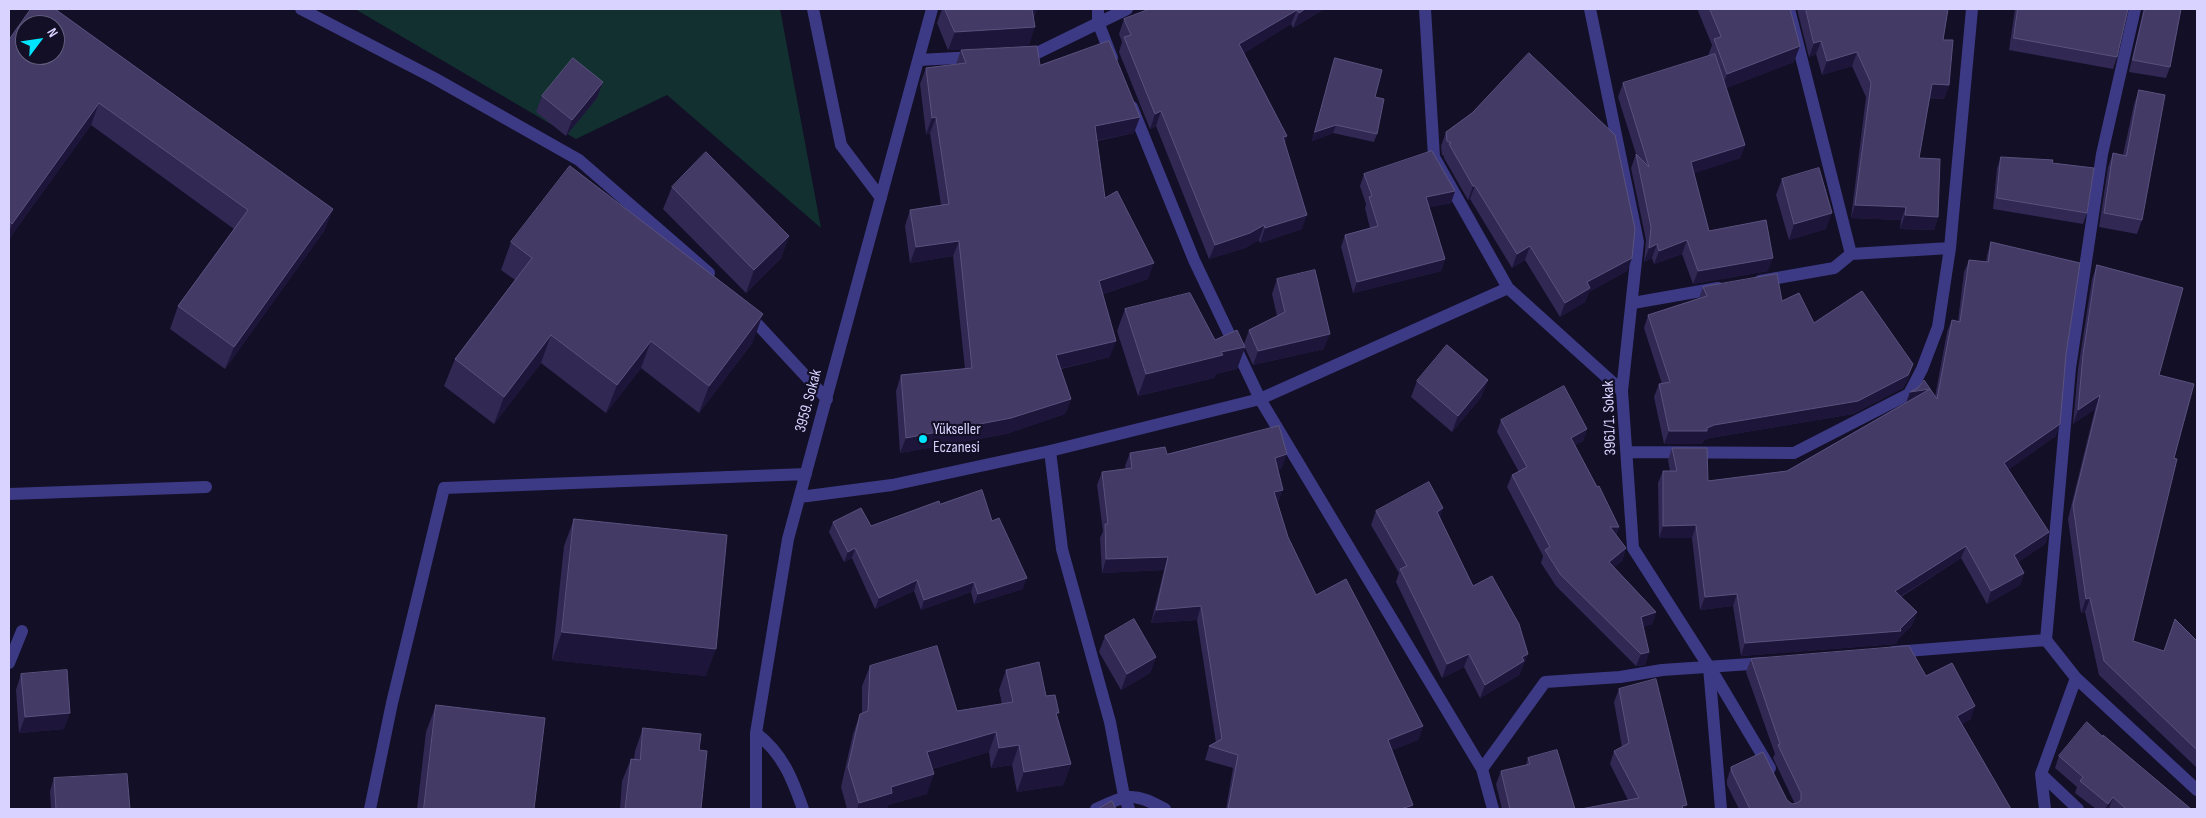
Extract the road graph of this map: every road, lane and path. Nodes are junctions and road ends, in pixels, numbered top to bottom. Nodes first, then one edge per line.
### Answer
1 (301, 9) edge
2 (814, 9) edge
3 (932, 9) edge
4 (1098, 9) edge
5 (1127, 9) edge
6 (1425, 9) edge
7 (1590, 9) edge
8 (1789, 9) edge
9 (1972, 9) edge
10 (2135, 9) edge
11 (1098, 22) junction
12 (1008, 55) edge
13 (988, 56) edge
14 (918, 60) junction
15 (1116, 68) edge
16 (1127, 96) edge
17 (881, 198) junction
18 (1950, 248) junction
19 (1851, 254) junction
20 (1748, 283) edge
21 (722, 284) edge
22 (1728, 286) edge
23 (1508, 288) junction
24 (1633, 303) junction
25 (741, 306) edge
26 (1622, 391) junction
27 (826, 399) junction
28 (1260, 399) junction
29 (1050, 451) junction
30 (1628, 452) junction
31 (806, 474) junction
32 (206, 487) dead end
33 (9, 494) edge
34 (800, 497) junction
35 (22, 631) dead end
36 (2046, 640) junction
37 (1878, 654) edge
38 (1779, 662) edge
39 (9, 663) edge
40 (1709, 667) junction
41 (2076, 678) junction
42 (756, 733) junction
43 (1482, 769) junction
44 (2041, 774) junction
45 (1774, 776) edge
46 (2197, 790) edge
47 (1124, 796) junction
48 (370, 809) edge
49 (756, 809) edge
50 (803, 809) edge
51 (1096, 809) edge
52 (1129, 809) edge
53 (1165, 809) edge
54 (1493, 809) edge
55 (1721, 809) edge
56 (2046, 809) edge
57 (2078, 809) edge

1 - 21 street
2 - 17 street
3 - 14 street, 3959. Sokak
4 - 11 street
5 - 11 street
6 - 23 street
7 - 24 street, 3961/1. Sokak
8 - 19 street
9 - 18 street
10 - 36 street
11 - 12 street
11 - 15 street
13 - 14 street
14 - 17 street, 3959. Sokak
16 - 28 street
17 - 27 street, 3959. Sokak
18 - 19 street
18 - 30 street
19 - 20 street
22 - 24 street
23 - 26 street
23 - 28 street
24 - 26 street, 3961/1. Sokak
25 - 27 street
26 - 30 street, 3961/1. Sokak
27 - 31 street, 3959. Sokak
28 - 29 street
28 - 43 street
29 - 34 street
29 - 47 street
30 - 40 street, 3961/1. Sokak
31 - 34 street, 3959. Sokak
31 - 48 street
32 - 33 street
34 - 42 street, 3959. Sokak
35 - 39 street
36 - 37 street
36 - 41 street
38 - 40 street
40 - 43 street
40 - 45 street
40 - 55 street, 3961/1. Sokak
41 - 44 street
41 - 46 street
42 - 49 street, 3959. Sokak
42 - 50 street
43 - 54 street
44 - 56 street
44 - 57 street
47 - 51 street
47 - 52 street
47 - 53 street

